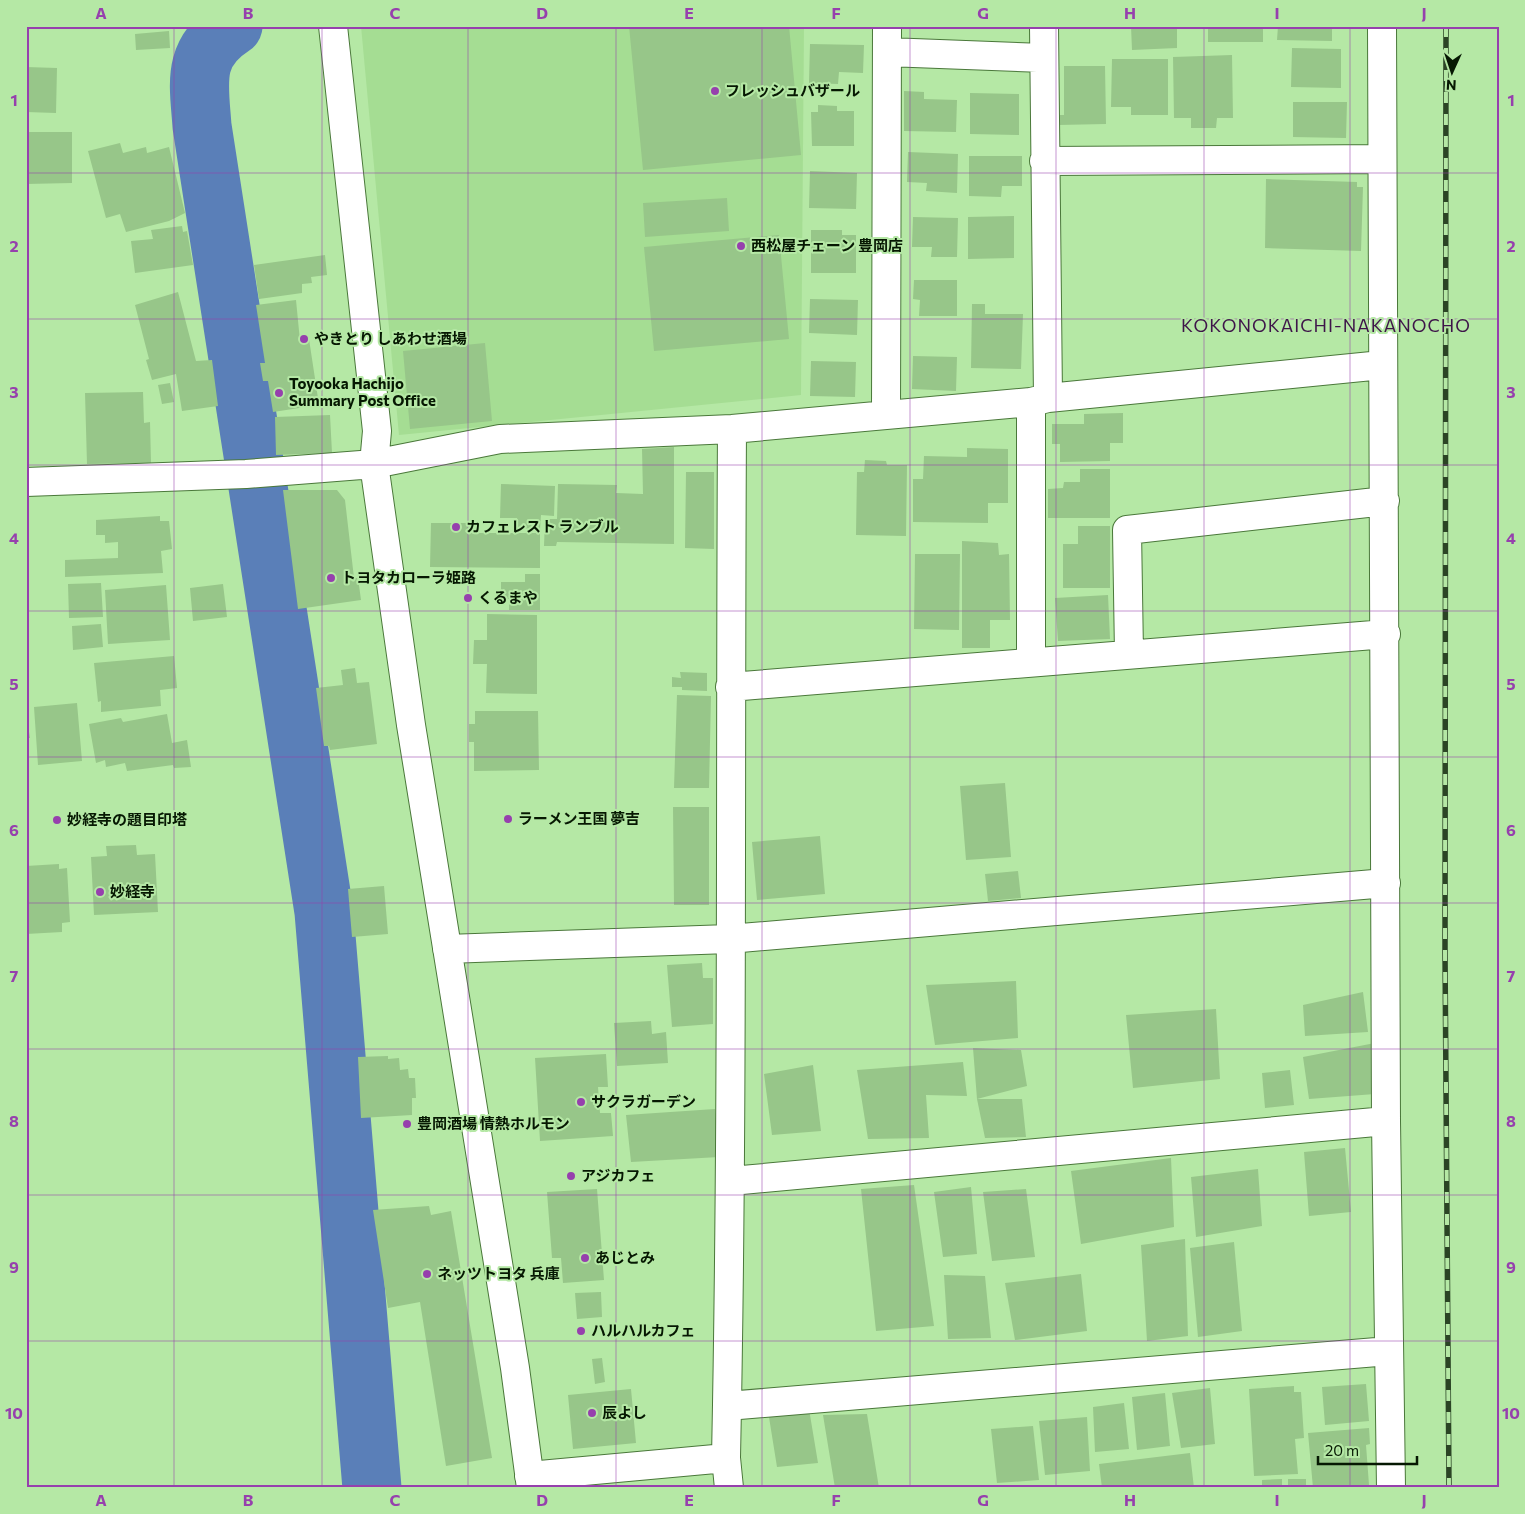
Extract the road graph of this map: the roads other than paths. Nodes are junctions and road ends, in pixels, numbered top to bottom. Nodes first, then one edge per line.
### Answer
1 (333, 26) edge
2 (1044, 26) edge
3 (1382, 26) edge
4 (887, 39) edge
5 (1044, 58) junction
6 (1382, 159) junction
7 (1044, 161) junction
8 (1382, 365) junction
9 (1039, 400) junction
10 (886, 414) junction
11 (732, 429) junction
12 (374, 464) junction
13 (26, 482) edge
14 (1385, 501) junction
15 (1386, 634) junction
16 (1129, 654) junction
17 (1031, 662) junction
18 (730, 687) junction
19 (1386, 883) junction
20 (729, 939) junction
21 (446, 949) junction
22 (1386, 1121) junction
23 (730, 1181) junction
24 (1389, 1352) junction
25 (727, 1406) junction
26 (726, 1458) junction
27 (530, 1482) edge
28 (729, 1488) edge
29 (1391, 1488) edge

1 - 12 street
2 - 5 street
3 - 6 street
4 - 5 street
4 - 10 street
5 - 7 street
6 - 7 street
6 - 8 street
7 - 9 street
8 - 9 street
8 - 14 street
9 - 10 street
9 - 17 street
10 - 11 street
11 - 12 street
11 - 18 street
12 - 13 street
12 - 21 street
14 - 15 street
14 - 16 street
15 - 16 street
15 - 19 street
16 - 17 street
17 - 18 street
18 - 20 street
19 - 20 street
19 - 22 street
20 - 21 street
20 - 23 street
21 - 27 street
22 - 23 street
22 - 24 street
23 - 25 street
24 - 25 street
24 - 29 street
25 - 26 street
26 - 27 street
26 - 28 street

